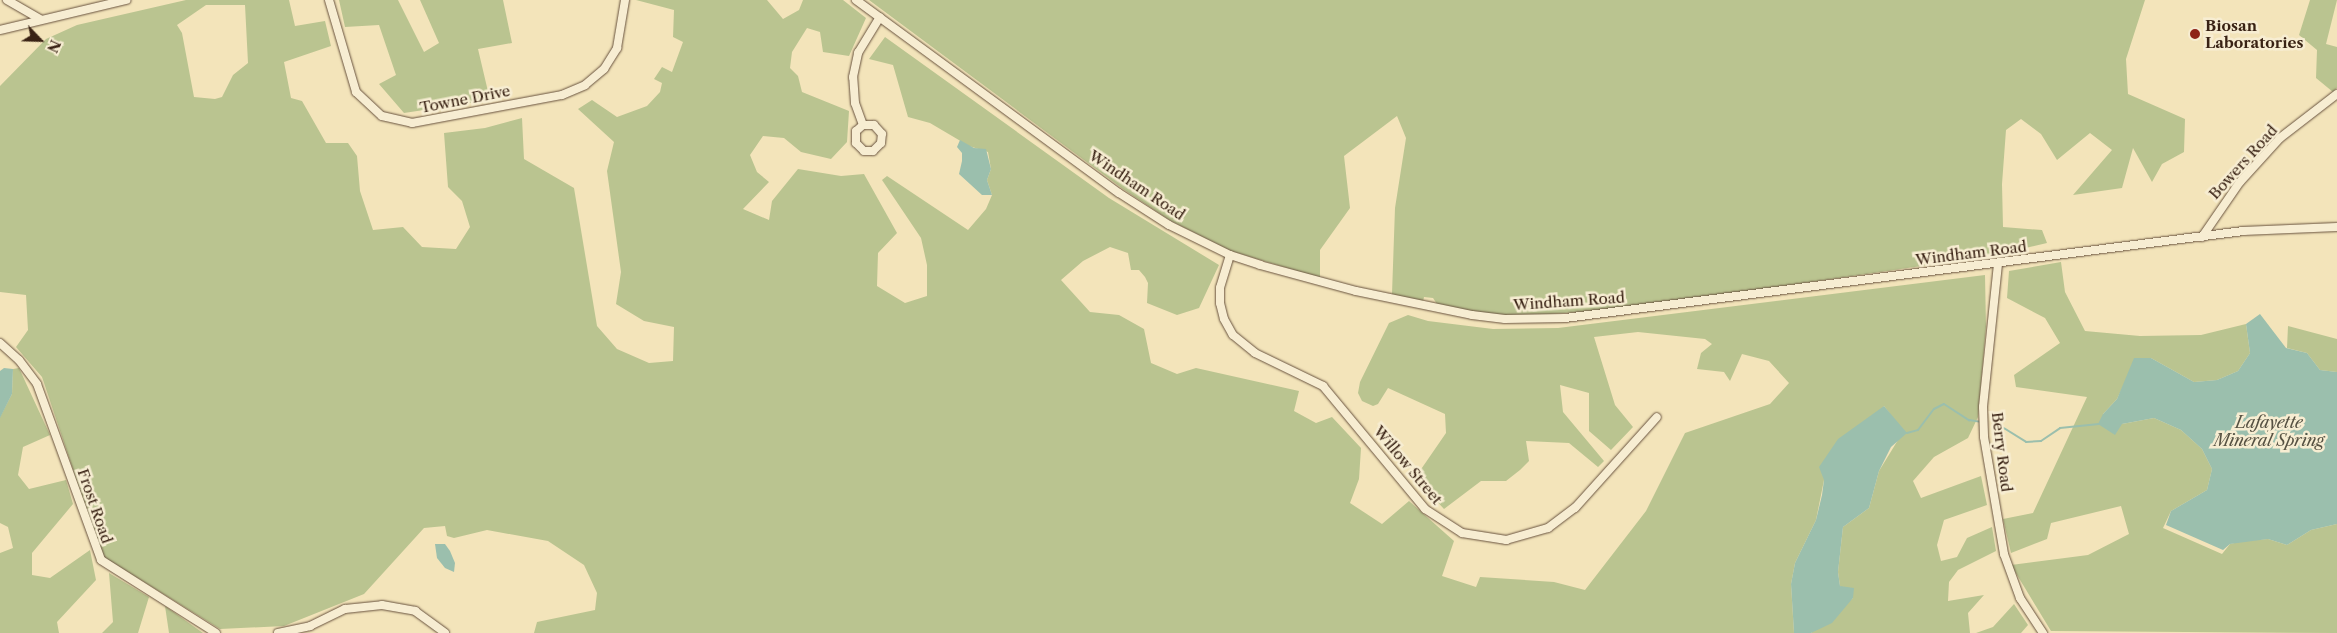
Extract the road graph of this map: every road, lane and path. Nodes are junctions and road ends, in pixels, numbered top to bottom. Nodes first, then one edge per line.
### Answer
1 (7, 0) edge
2 (126, 0) edge
3 (329, 0) edge
4 (625, 0) edge
5 (856, 0) edge
6 (880, 17) junction
7 (41, 20) junction
8 (0, 30) edge
9 (2337, 94) edge
10 (863, 125) dead end
11 (2337, 227) edge
12 (2202, 236) junction
13 (1230, 255) junction
14 (1998, 264) junction
15 (0, 343) edge
16 (1657, 417) dead end
17 (216, 633) edge
18 (278, 633) edge
19 (446, 633) edge
20 (2043, 633) edge

1 - 7 street
2 - 7 street
3 - 4 street, Towne Drive
5 - 6 street, Windham Road
6 - 10 street
6 - 13 street, Windham Road
7 - 8 street
9 - 12 street, Bowers Road
11 - 12 street, Windham Road
12 - 14 street, Windham Road
13 - 14 street, Windham Road
13 - 16 street, Willow Street
14 - 20 street, Berry Road
15 - 17 street, Frost Road
18 - 19 street

